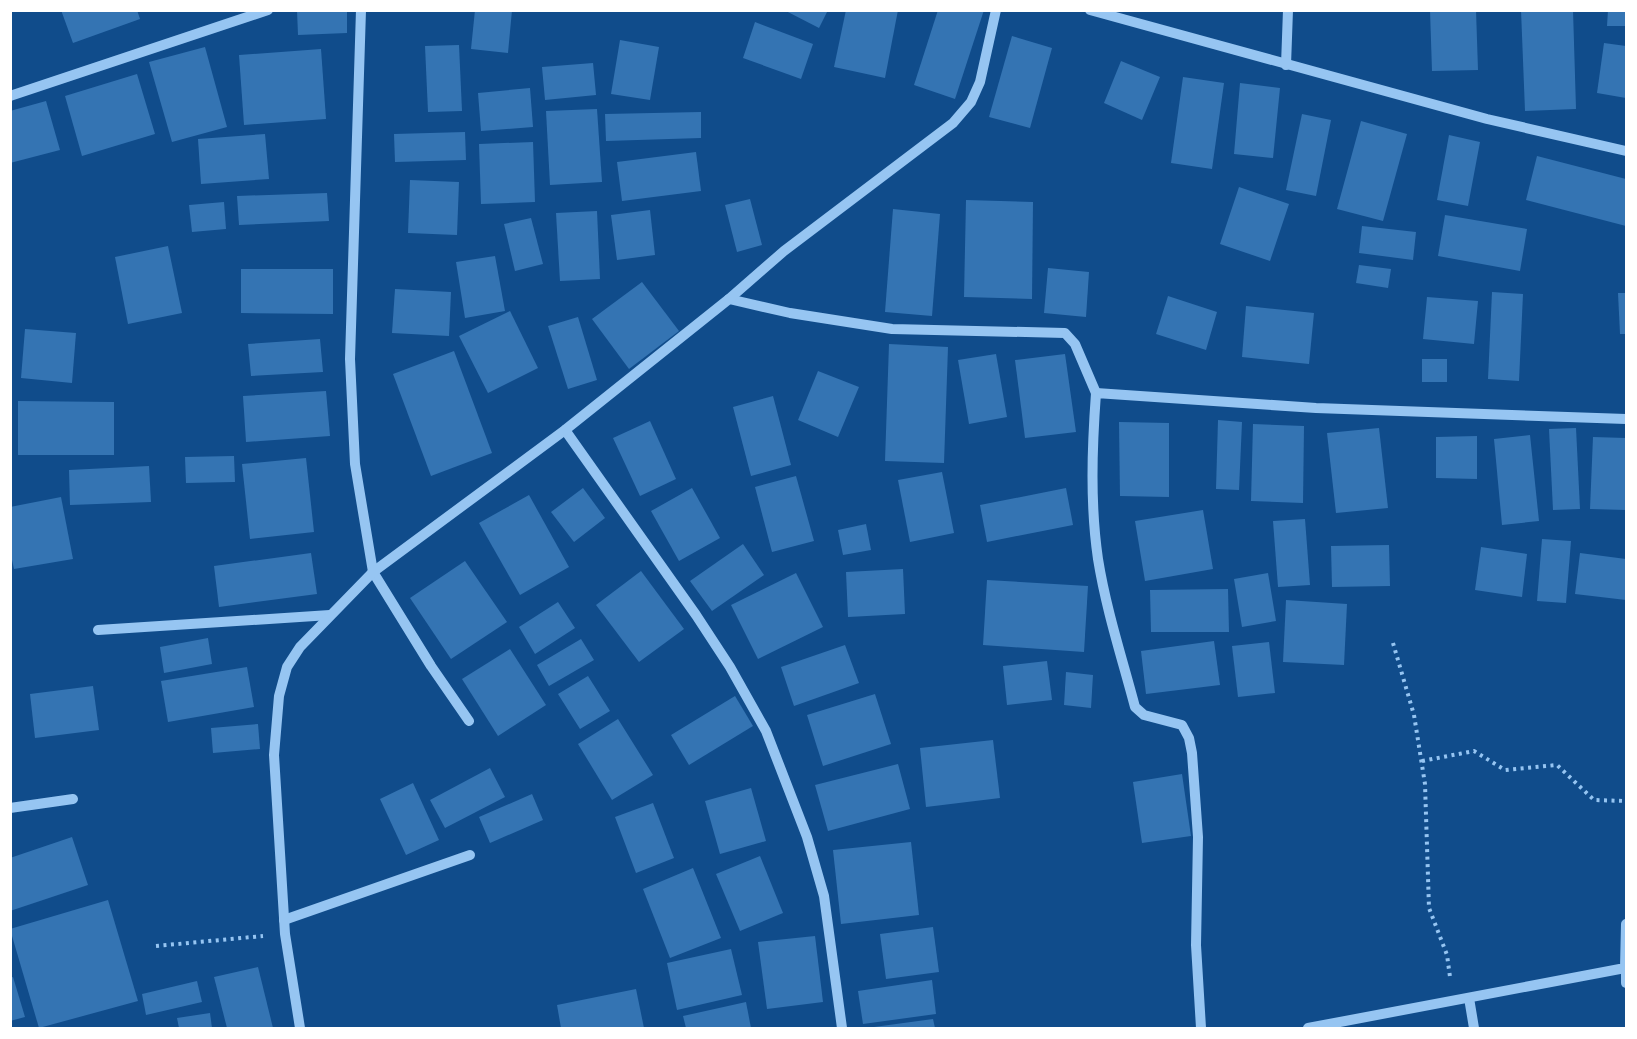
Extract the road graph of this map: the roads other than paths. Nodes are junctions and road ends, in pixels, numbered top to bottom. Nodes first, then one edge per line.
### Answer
1 (268, 10) edge
2 (361, 10) edge
3 (996, 10) edge
4 (1090, 10) edge
5 (1288, 10) edge
6 (1286, 65) junction
7 (10, 96) edge
8 (1626, 152) edge
9 (729, 299) junction
10 (1096, 393) junction
11 (1626, 419) edge
12 (565, 430) junction
13 (373, 572) junction
14 (330, 615) junction
15 (98, 630) dead end
16 (469, 721) dead end
17 (74, 799) dead end
18 (10, 808) edge
19 (470, 855) dead end
20 (284, 920) junction
21 (1626, 924) edge
22 (1626, 968) edge
23 (1626, 983) edge
24 (1469, 998) junction
25 (300, 1029) edge
26 (842, 1029) edge
27 (1201, 1029) edge
28 (1308, 1029) edge
29 (1474, 1029) edge

1 - 7 street
2 - 13 street
3 - 9 street
4 - 6 street
5 - 6 street
6 - 8 street
9 - 10 street
9 - 12 street
10 - 11 street
10 - 27 street
12 - 13 street
12 - 26 street
13 - 14 street
13 - 16 street
14 - 15 street
14 - 20 street
17 - 18 street
19 - 20 street
20 - 25 street
21 - 22 street
22 - 23 street
22 - 24 street
24 - 28 street
24 - 29 street

